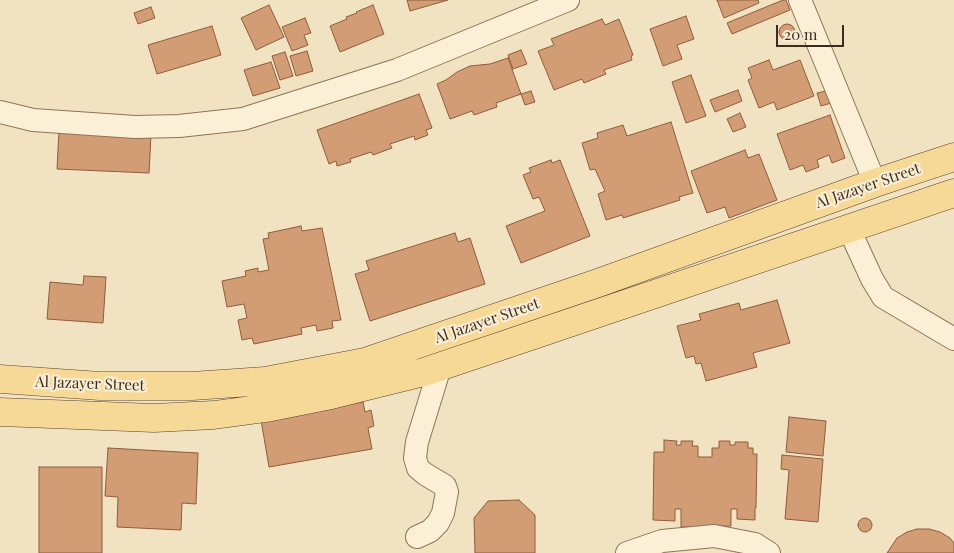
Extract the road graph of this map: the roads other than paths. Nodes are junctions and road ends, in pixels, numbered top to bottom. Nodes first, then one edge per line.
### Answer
1 (568, 0) edge
2 (800, 0) edge
3 (0, 112) edge
4 (954, 157) edge
5 (875, 184) junction
6 (954, 193) edge
7 (850, 229) junction
8 (954, 340) edge
9 (440, 367) junction
10 (0, 379) edge
11 (0, 412) edge
12 (417, 537) dead end
13 (627, 553) edge
14 (770, 553) edge

1 - 3 street
2 - 5 street
4 - 5 main road, Al Jazayer Street
5 - 10 main road, Al Jazayer Street
6 - 7 main road, Al Jazayer Street
7 - 8 street
7 - 9 main road, Al Jazayer Street
9 - 11 main road, Al Jazayer Street
9 - 12 street
13 - 14 street

